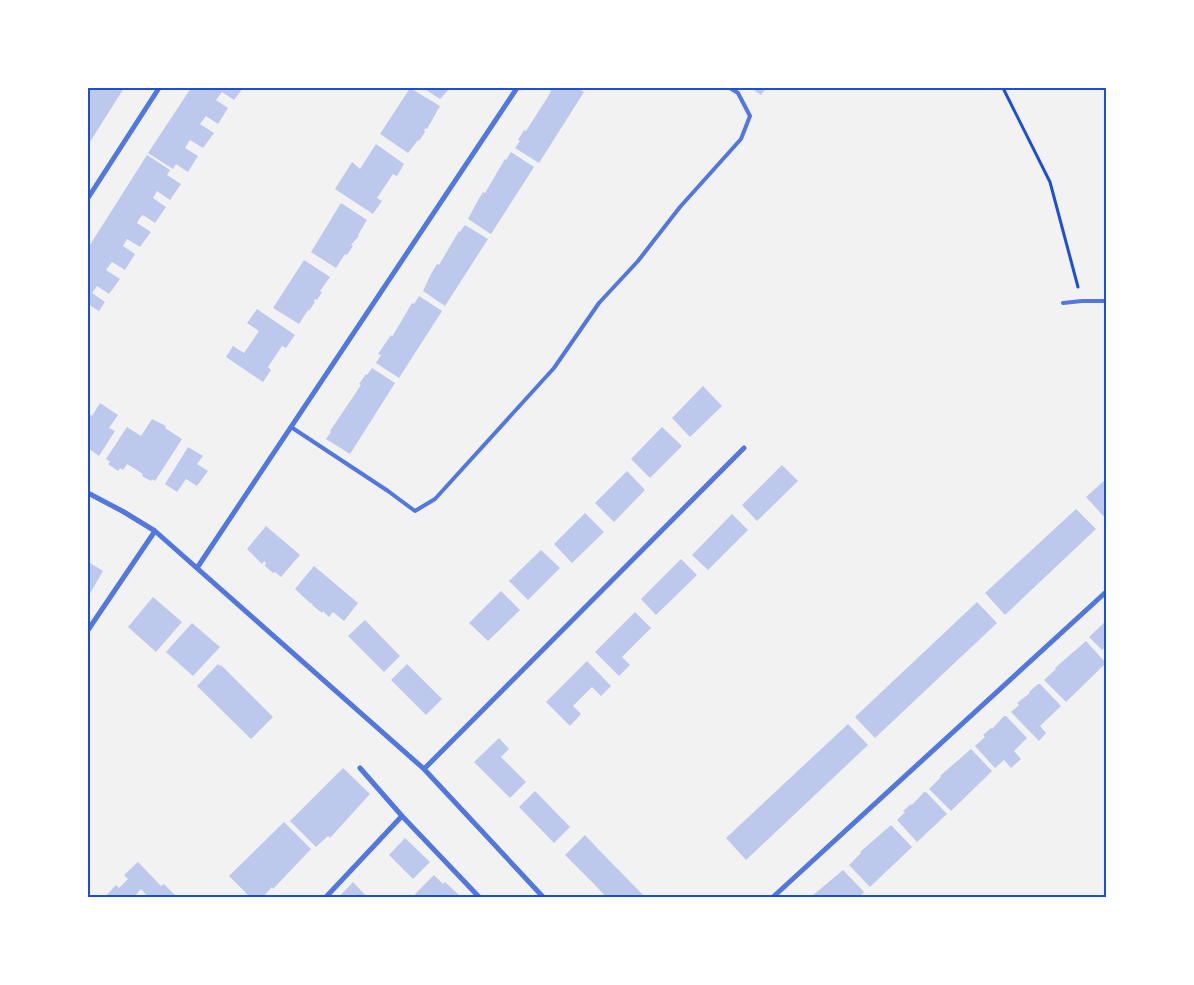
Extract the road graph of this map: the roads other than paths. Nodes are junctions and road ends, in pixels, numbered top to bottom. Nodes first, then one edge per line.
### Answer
1 (159, 88) edge
2 (516, 88) edge
3 (730, 88) edge
4 (88, 198) edge
5 (1106, 301) edge
6 (1063, 303) dead end
7 (291, 427) junction
8 (744, 448) dead end
9 (88, 493) edge
10 (155, 531) junction
11 (197, 568) junction
12 (1106, 592) edge
13 (88, 630) edge
14 (360, 768) dead end
15 (424, 769) junction
16 (402, 816) junction
17 (325, 898) edge
18 (480, 898) edge
19 (544, 898) edge
20 (772, 898) edge

1 - 4 street
2 - 7 street
3 - 7 lane
5 - 6 lane
7 - 11 street
8 - 15 street
9 - 10 street
10 - 11 street
10 - 13 street
11 - 15 street
12 - 20 street
14 - 16 street
15 - 19 street
16 - 17 street
16 - 18 street

